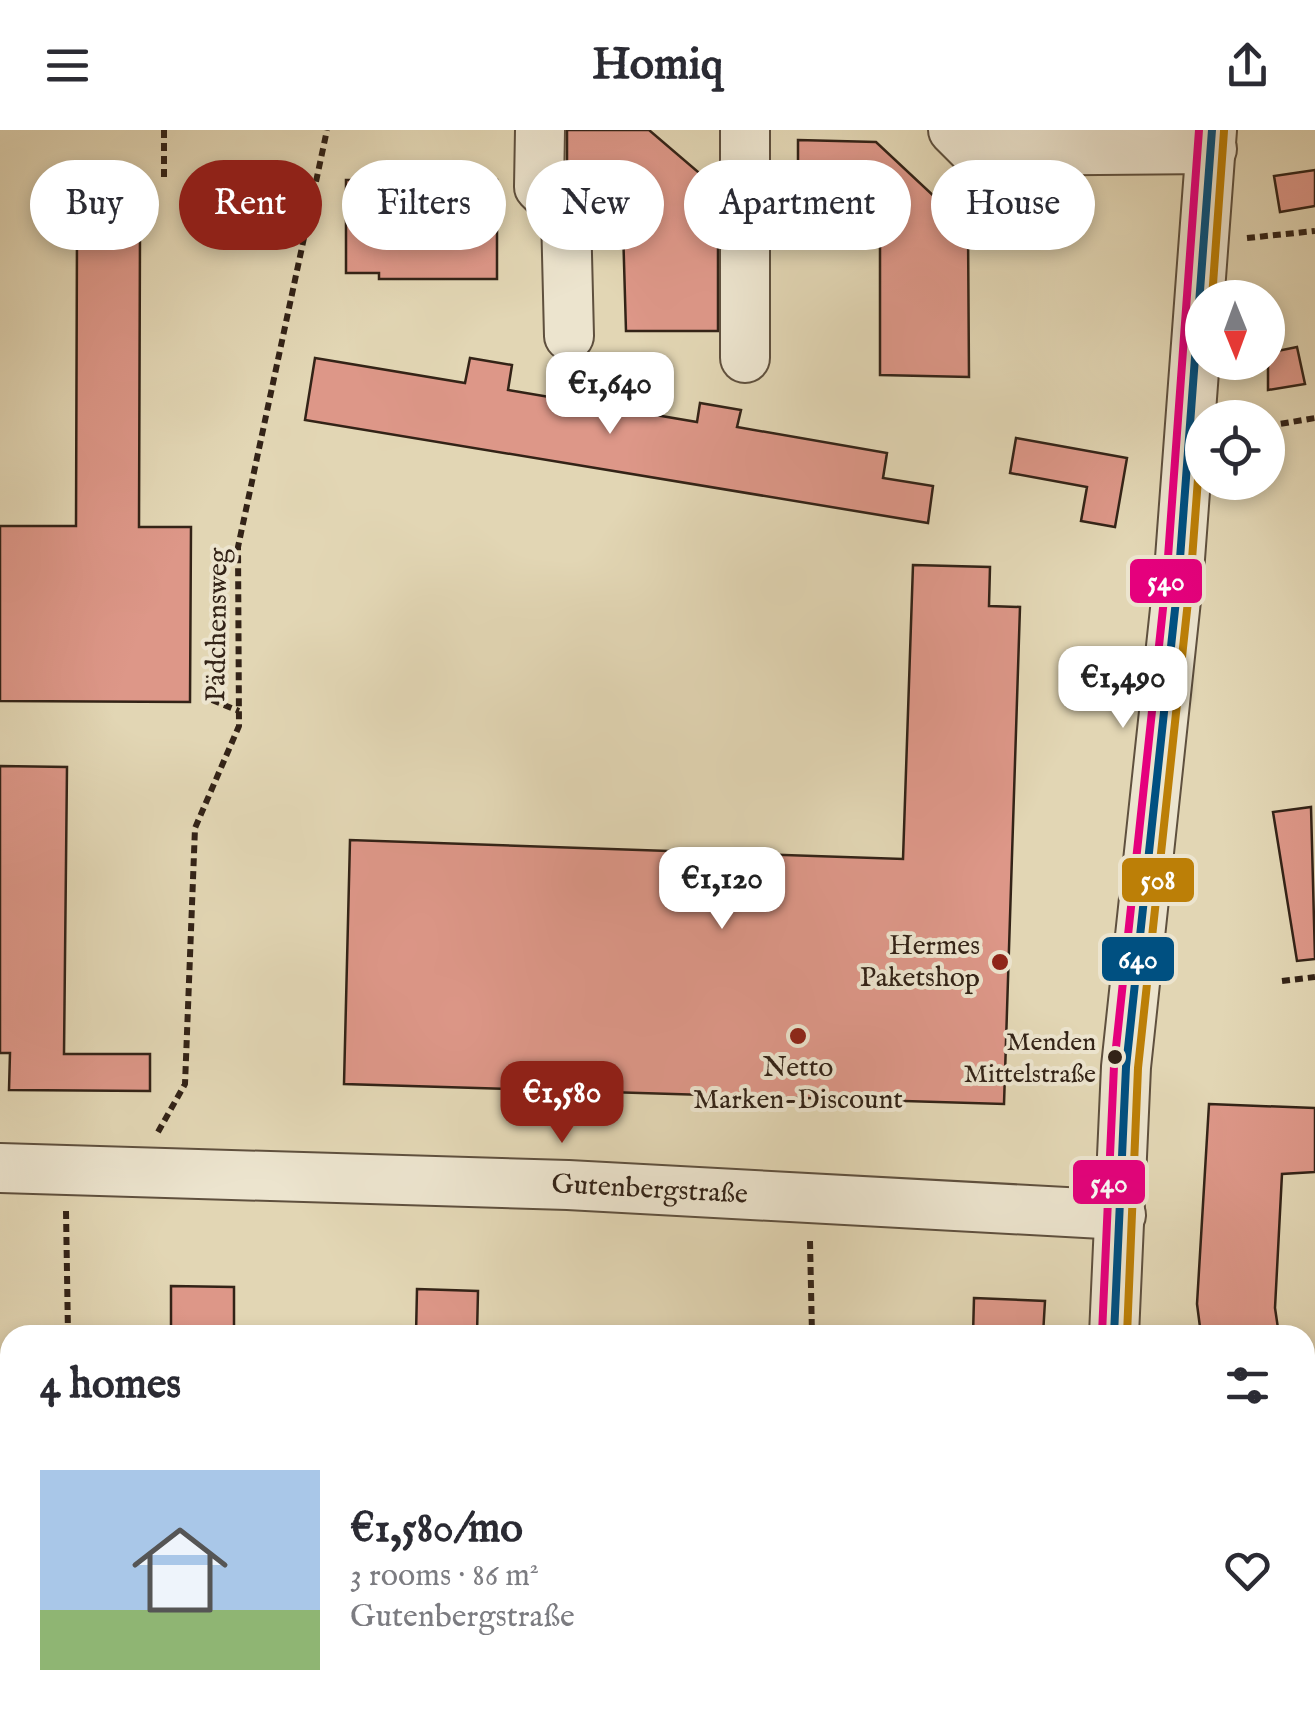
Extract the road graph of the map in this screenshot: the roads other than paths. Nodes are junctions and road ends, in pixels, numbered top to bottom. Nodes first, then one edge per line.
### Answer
1 (540, 130) edge
2 (745, 130) edge
3 (953, 130) edge
4 (1212, 140) edge
5 (569, 336) dead end
6 (744, 358) dead end
7 (0, 1168) edge
8 (1121, 1215) junction
9 (1115, 1325) edge

1 - 5 street
2 - 6 street
3 - 4 street
4 - 8 street
7 - 8 street, Gutenbergstraße
8 - 9 street

